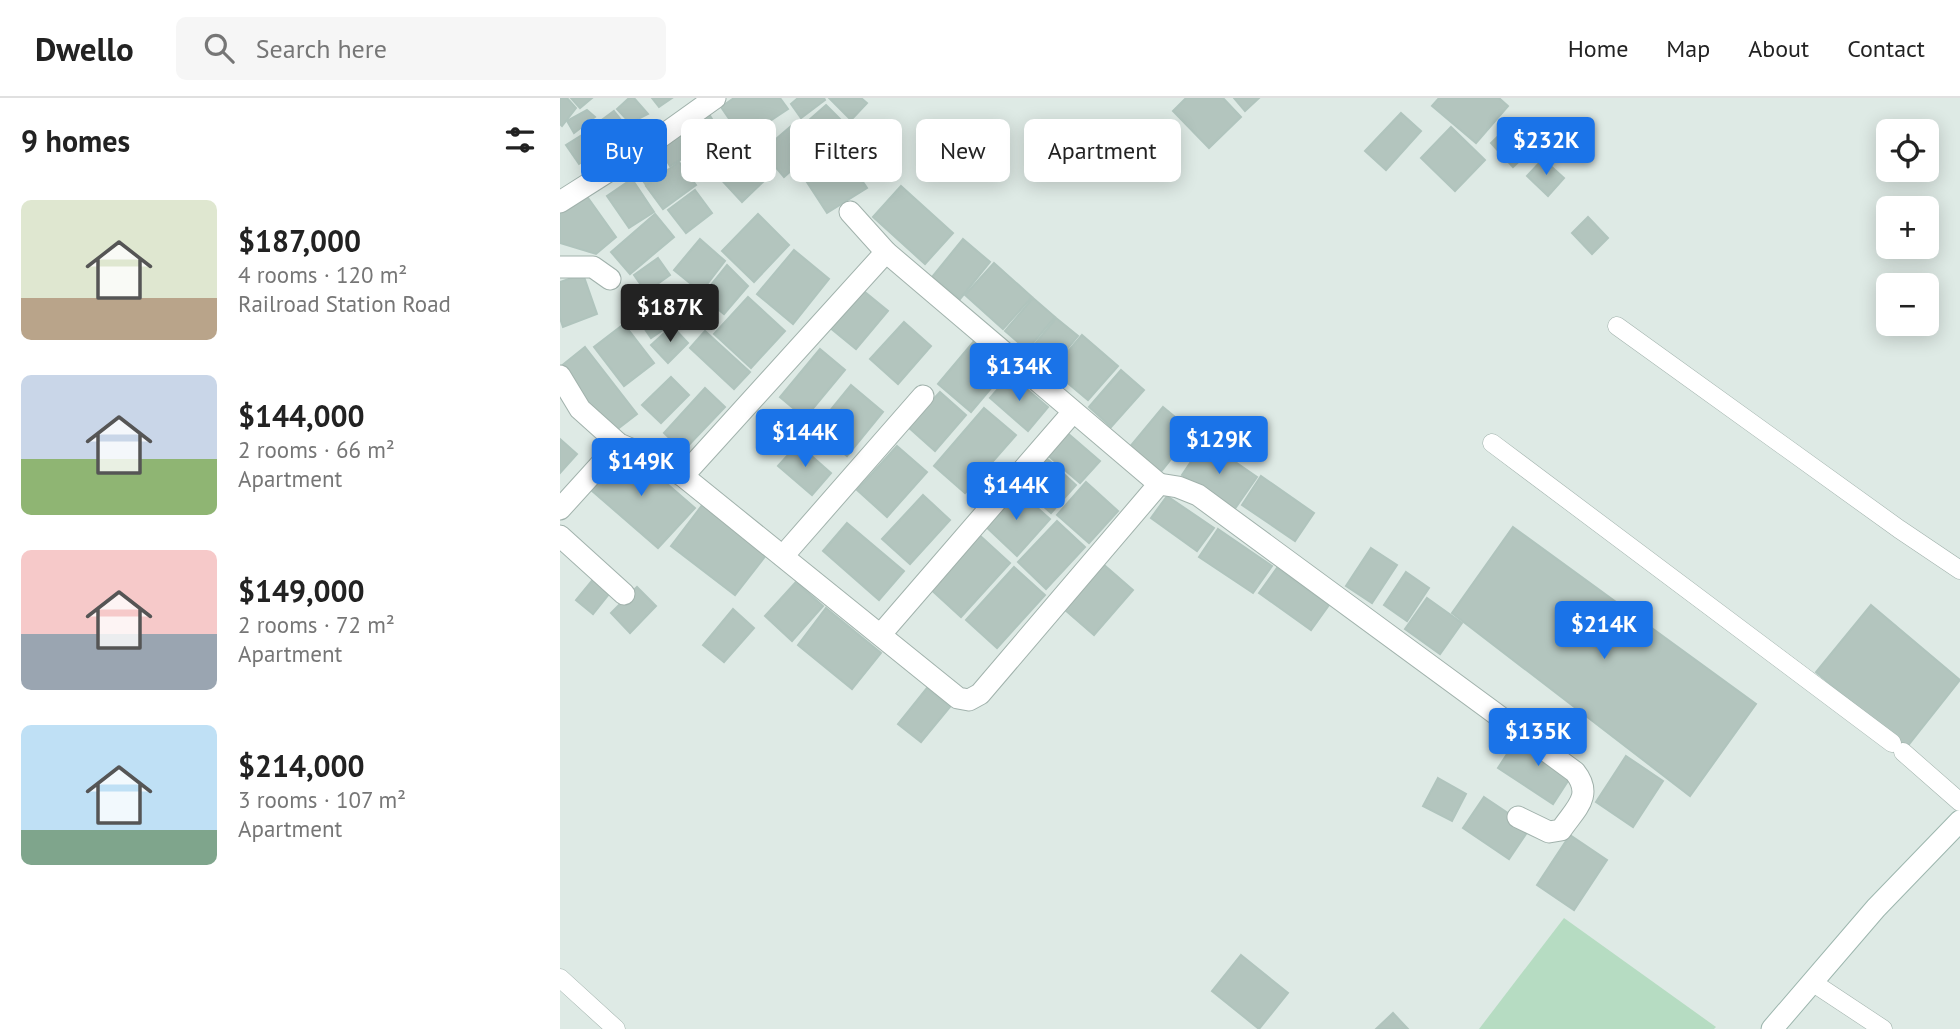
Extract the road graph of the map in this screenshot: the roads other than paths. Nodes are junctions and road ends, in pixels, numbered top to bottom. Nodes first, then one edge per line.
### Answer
1 (715, 98) edge
2 (560, 202) edge
3 (850, 212) dead end
4 (887, 252) junction
5 (560, 267) edge
6 (610, 279) dead end
7 (1617, 326) dead end
8 (560, 376) edge
9 (923, 396) dead end
10 (1073, 412) junction
11 (1492, 443) dead end
12 (619, 444) junction
13 (683, 475) junction
14 (1159, 484) junction
15 (560, 509) edge
16 (560, 536) edge
17 (783, 556) junction
18 (1960, 570) edge
19 (624, 594) dead end
20 (881, 634) junction
21 (1960, 802) edge
22 (1518, 817) dead end
23 (1960, 821) edge
24 (560, 978) edge
25 (1812, 982) junction
26 (616, 1029) edge
27 (1772, 1029) edge
28 (1883, 1029) edge

1 - 2 street
3 - 4 street
4 - 10 street
4 - 13 street
5 - 6 street
7 - 18 lane
8 - 12 street
9 - 17 street
10 - 14 street
10 - 20 street
11 - 21 lane
12 - 13 street
12 - 15 street
13 - 17 street
14 - 20 street
14 - 22 street
16 - 19 street
17 - 20 street
23 - 25 street
24 - 26 lane
25 - 27 street
25 - 28 lane

